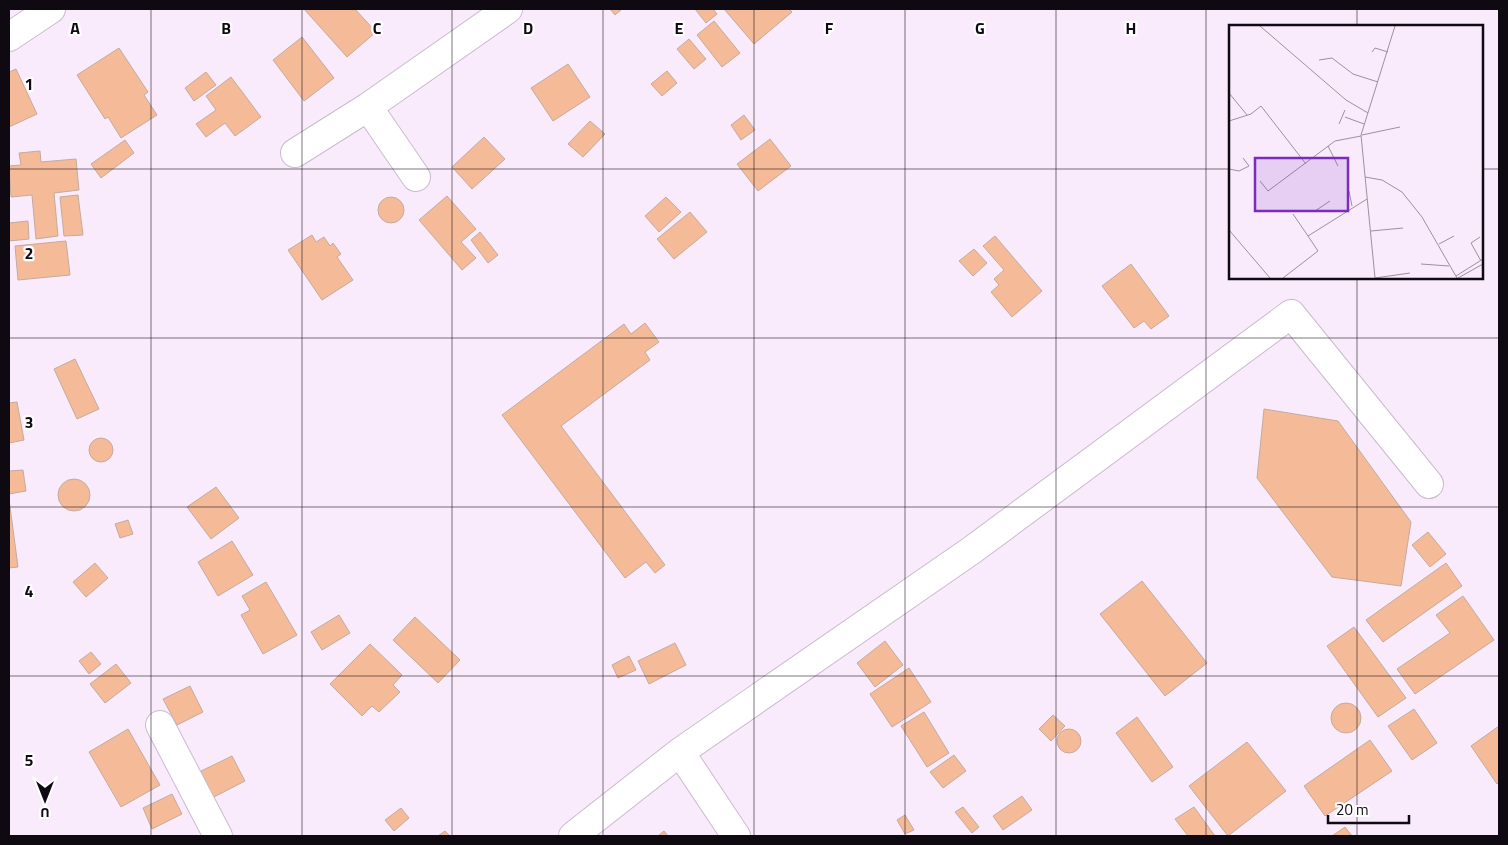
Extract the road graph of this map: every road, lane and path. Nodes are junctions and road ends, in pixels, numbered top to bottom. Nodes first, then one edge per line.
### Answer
1 (50, 9) edge
2 (508, 9) edge
3 (9, 37) edge
4 (368, 107) junction
5 (295, 153) dead end
6 (416, 177) dead end
7 (1429, 484) dead end
8 (160, 724) dead end
9 (680, 752) junction
10 (218, 836) edge
11 (573, 836) edge
12 (736, 836) edge

1 - 3 street
2 - 4 street
4 - 5 street
4 - 6 street
7 - 9 street
8 - 10 street
9 - 11 street
9 - 12 street

